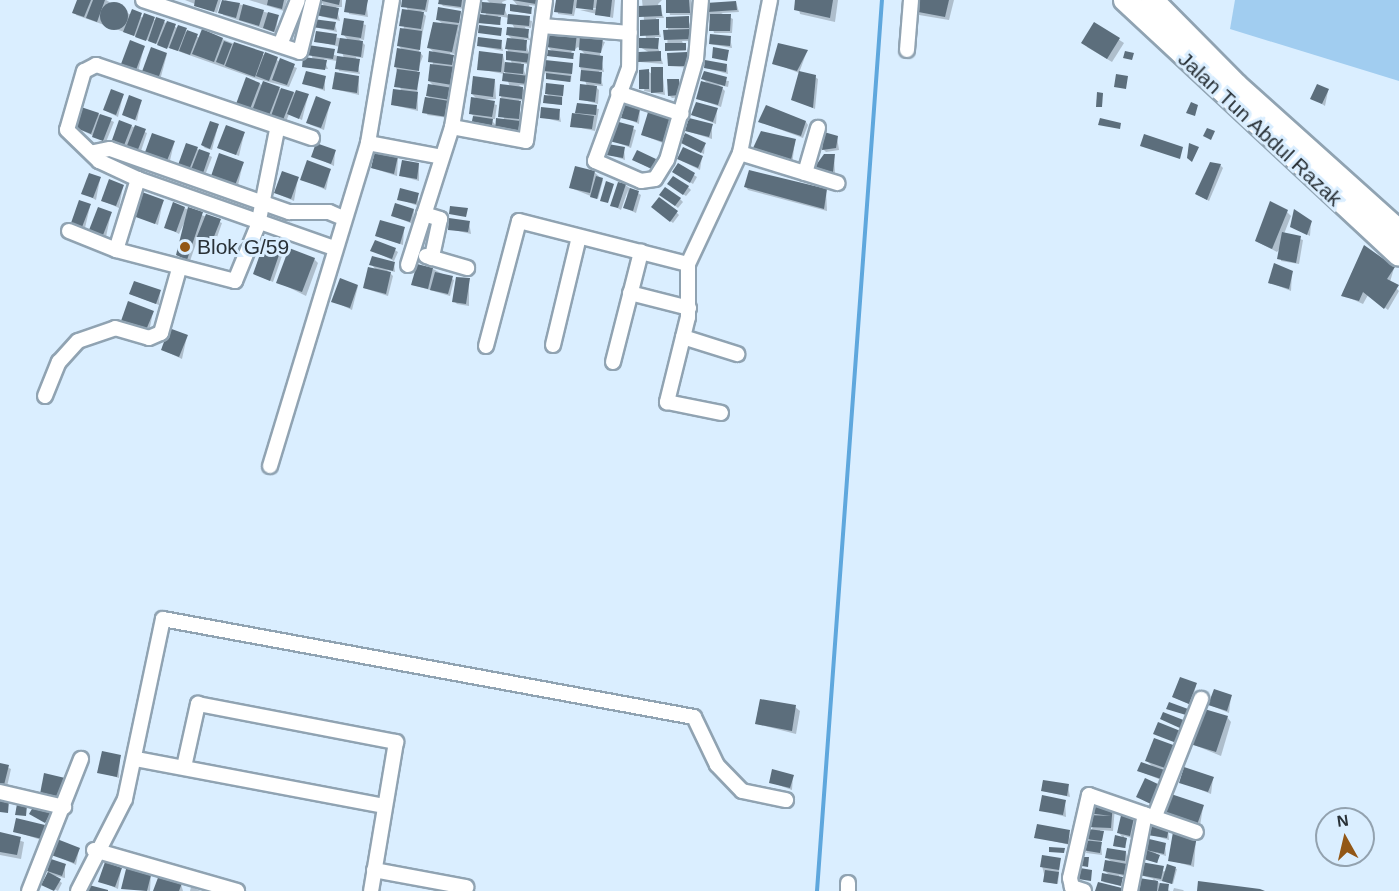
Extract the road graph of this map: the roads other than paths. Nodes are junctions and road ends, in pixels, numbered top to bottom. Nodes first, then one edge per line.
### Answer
1 (143, 0) edge
2 (298, 0) edge
3 (313, 0) edge
4 (392, 0) edge
5 (473, 0) edge
6 (545, 0) edge
7 (630, 0) edge
8 (701, 0) edge
9 (770, 0) edge
10 (911, 0) edge
11 (1125, 0) edge
12 (1152, 0) edge
13 (542, 26) junction
14 (630, 33) junction
15 (280, 45) junction
16 (907, 50) dead end
17 (618, 93) junction
18 (682, 114) junction
19 (452, 128) junction
20 (818, 128) dead end
21 (277, 130) junction
22 (312, 138) dead end
23 (368, 143) junction
24 (94, 152) junction
25 (740, 153) junction
26 (442, 158) junction
27 (805, 173) junction
28 (138, 179) junction
29 (837, 183) dead end
30 (261, 211) junction
31 (424, 214) junction
32 (343, 218) junction
33 (69, 231) dead end
34 (1399, 231) edge
35 (579, 237) junction
36 (334, 248) junction
37 (116, 250) junction
38 (641, 252) junction
39 (1399, 255) edge
40 (432, 258) junction
41 (688, 264) junction
42 (467, 268) dead end
43 (179, 269) junction
44 (630, 293) junction
45 (689, 308) junction
46 (683, 337) junction
47 (553, 345) dead end
48 (486, 346) dead end
49 (737, 354) dead end
50 (613, 362) dead end
51 (45, 396) dead end
52 (721, 413) dead end
53 (270, 466) dead end
54 (1201, 699) dead end
55 (81, 759) dead end
56 (136, 759) junction
57 (184, 767) junction
58 (0, 792) edge
59 (786, 800) dead end
60 (384, 806) junction
61 (64, 807) junction
62 (1150, 815) junction
63 (1196, 832) dead end
64 (94, 850) junction
65 (374, 870) junction
66 (466, 887) dead end
67 (29, 891) edge
68 (78, 891) edge
69 (237, 891) edge
70 (371, 891) edge
71 (1084, 891) edge
72 (1130, 891) edge

1 - 15 street
2 - 15 street
3 - 15 street
4 - 23 street
5 - 19 street
6 - 13 street
7 - 14 street
8 - 18 street
9 - 25 street
10 - 16 street
11 - 39 main road, Jalan Tun Abdul Razak
12 - 34 main road, Jalan Tun Abdul Razak
13 - 14 street
13 - 19 street
14 - 17 street
17 - 18 street
17 - 18 street
19 - 26 street
20 - 27 street
21 - 22 street
21 - 24 street
21 - 30 street
23 - 26 street
23 - 32 street
24 - 28 street
24 - 30 street
25 - 27 street
25 - 41 street
26 - 31 street
27 - 29 street
28 - 30 street
28 - 37 street
30 - 32 street
30 - 36 street
30 - 43 street
31 - 40 street
31 - 40 street
32 - 36 street
33 - 37 street
35 - 38 street
35 - 47 street
35 - 48 street
36 - 53 street
37 - 43 street
38 - 41 street
38 - 44 street
40 - 42 street
41 - 45 street
43 - 51 street
44 - 45 street
44 - 50 street
45 - 46 street
46 - 49 street
46 - 52 street
54 - 62 street
55 - 61 street
56 - 57 street
56 - 59 street
56 - 64 street
57 - 60 street
57 - 60 street
58 - 61 street
60 - 65 street
61 - 67 street
62 - 63 street
62 - 71 street
62 - 72 street
64 - 68 street
64 - 69 street
65 - 66 street
65 - 70 street

